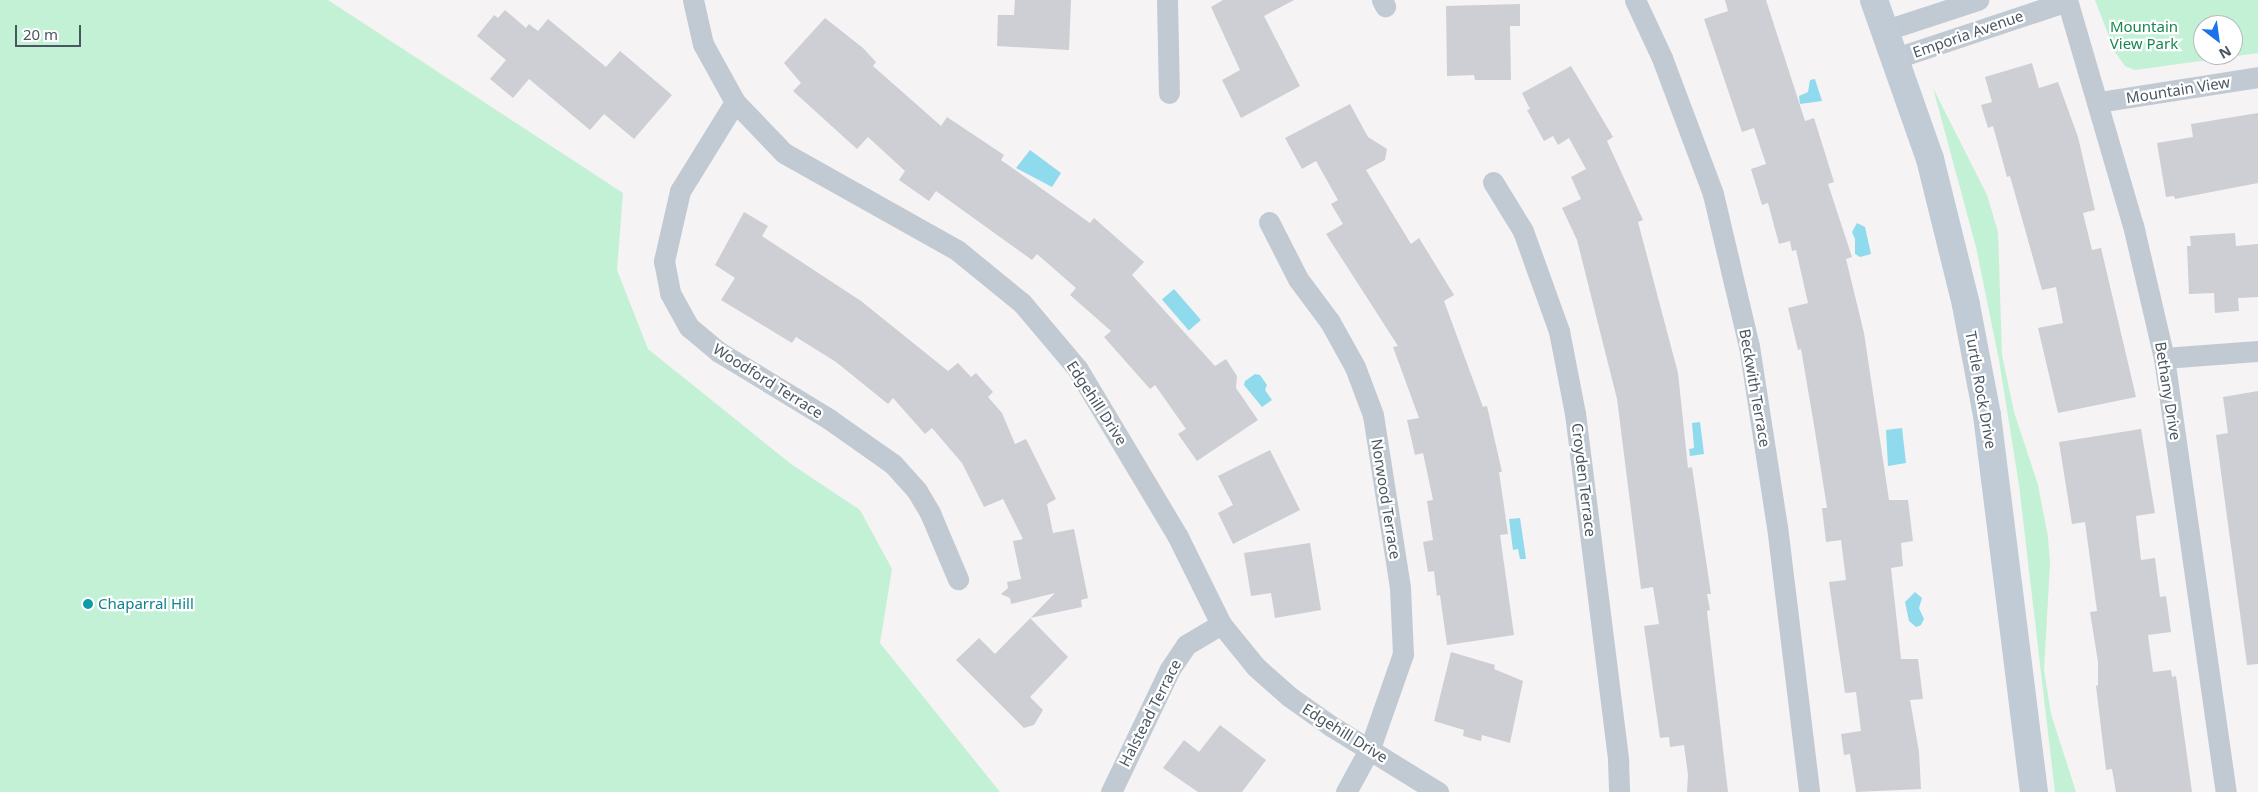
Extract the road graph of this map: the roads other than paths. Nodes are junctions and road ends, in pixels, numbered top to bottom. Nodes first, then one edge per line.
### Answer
1 (693, 0) edge
2 (1168, 0) edge
3 (1635, 0) edge
4 (1874, 0) edge
5 (1978, 0) edge
6 (2067, 0) edge
7 (1886, 30) junction
8 (1896, 58) junction
9 (2258, 77) edge
10 (1169, 93) dead end
11 (735, 102) junction
12 (2099, 102) junction
13 (1493, 182) dead end
14 (1269, 222) dead end
15 (2258, 351) edge
16 (2164, 358) junction
17 (958, 579) dead end
18 (1221, 624) junction
19 (1370, 748) junction
20 (1111, 792) edge
21 (1346, 792) edge
22 (1438, 792) edge
23 (1619, 792) edge
24 (1810, 792) edge
25 (2034, 792) edge
26 (2226, 792) edge

1 - 11 street, Edgehill Drive
2 - 10 street
3 - 24 street, Beckwith Terrace
4 - 7 street, Turtle Rock Drive
5 - 7 street, Emporia Avenue
6 - 8 street, Emporia Avenue
6 - 12 street, Bethany Drive
7 - 8 street, Turtle Rock Drive
8 - 25 street, Turtle Rock Drive
9 - 12 street, Mountain View
11 - 17 street, Woodford Terrace
11 - 18 street, Edgehill Drive
12 - 16 street, Bethany Drive
13 - 23 street, Croyden Terrace
14 - 19 street, Norwood Terrace
15 - 16 street
16 - 26 street, Bethany Drive
18 - 19 street, Edgehill Drive
18 - 20 street, Halstead Terrace
19 - 21 street, Norwood Terrace
19 - 22 street, Edgehill Drive

